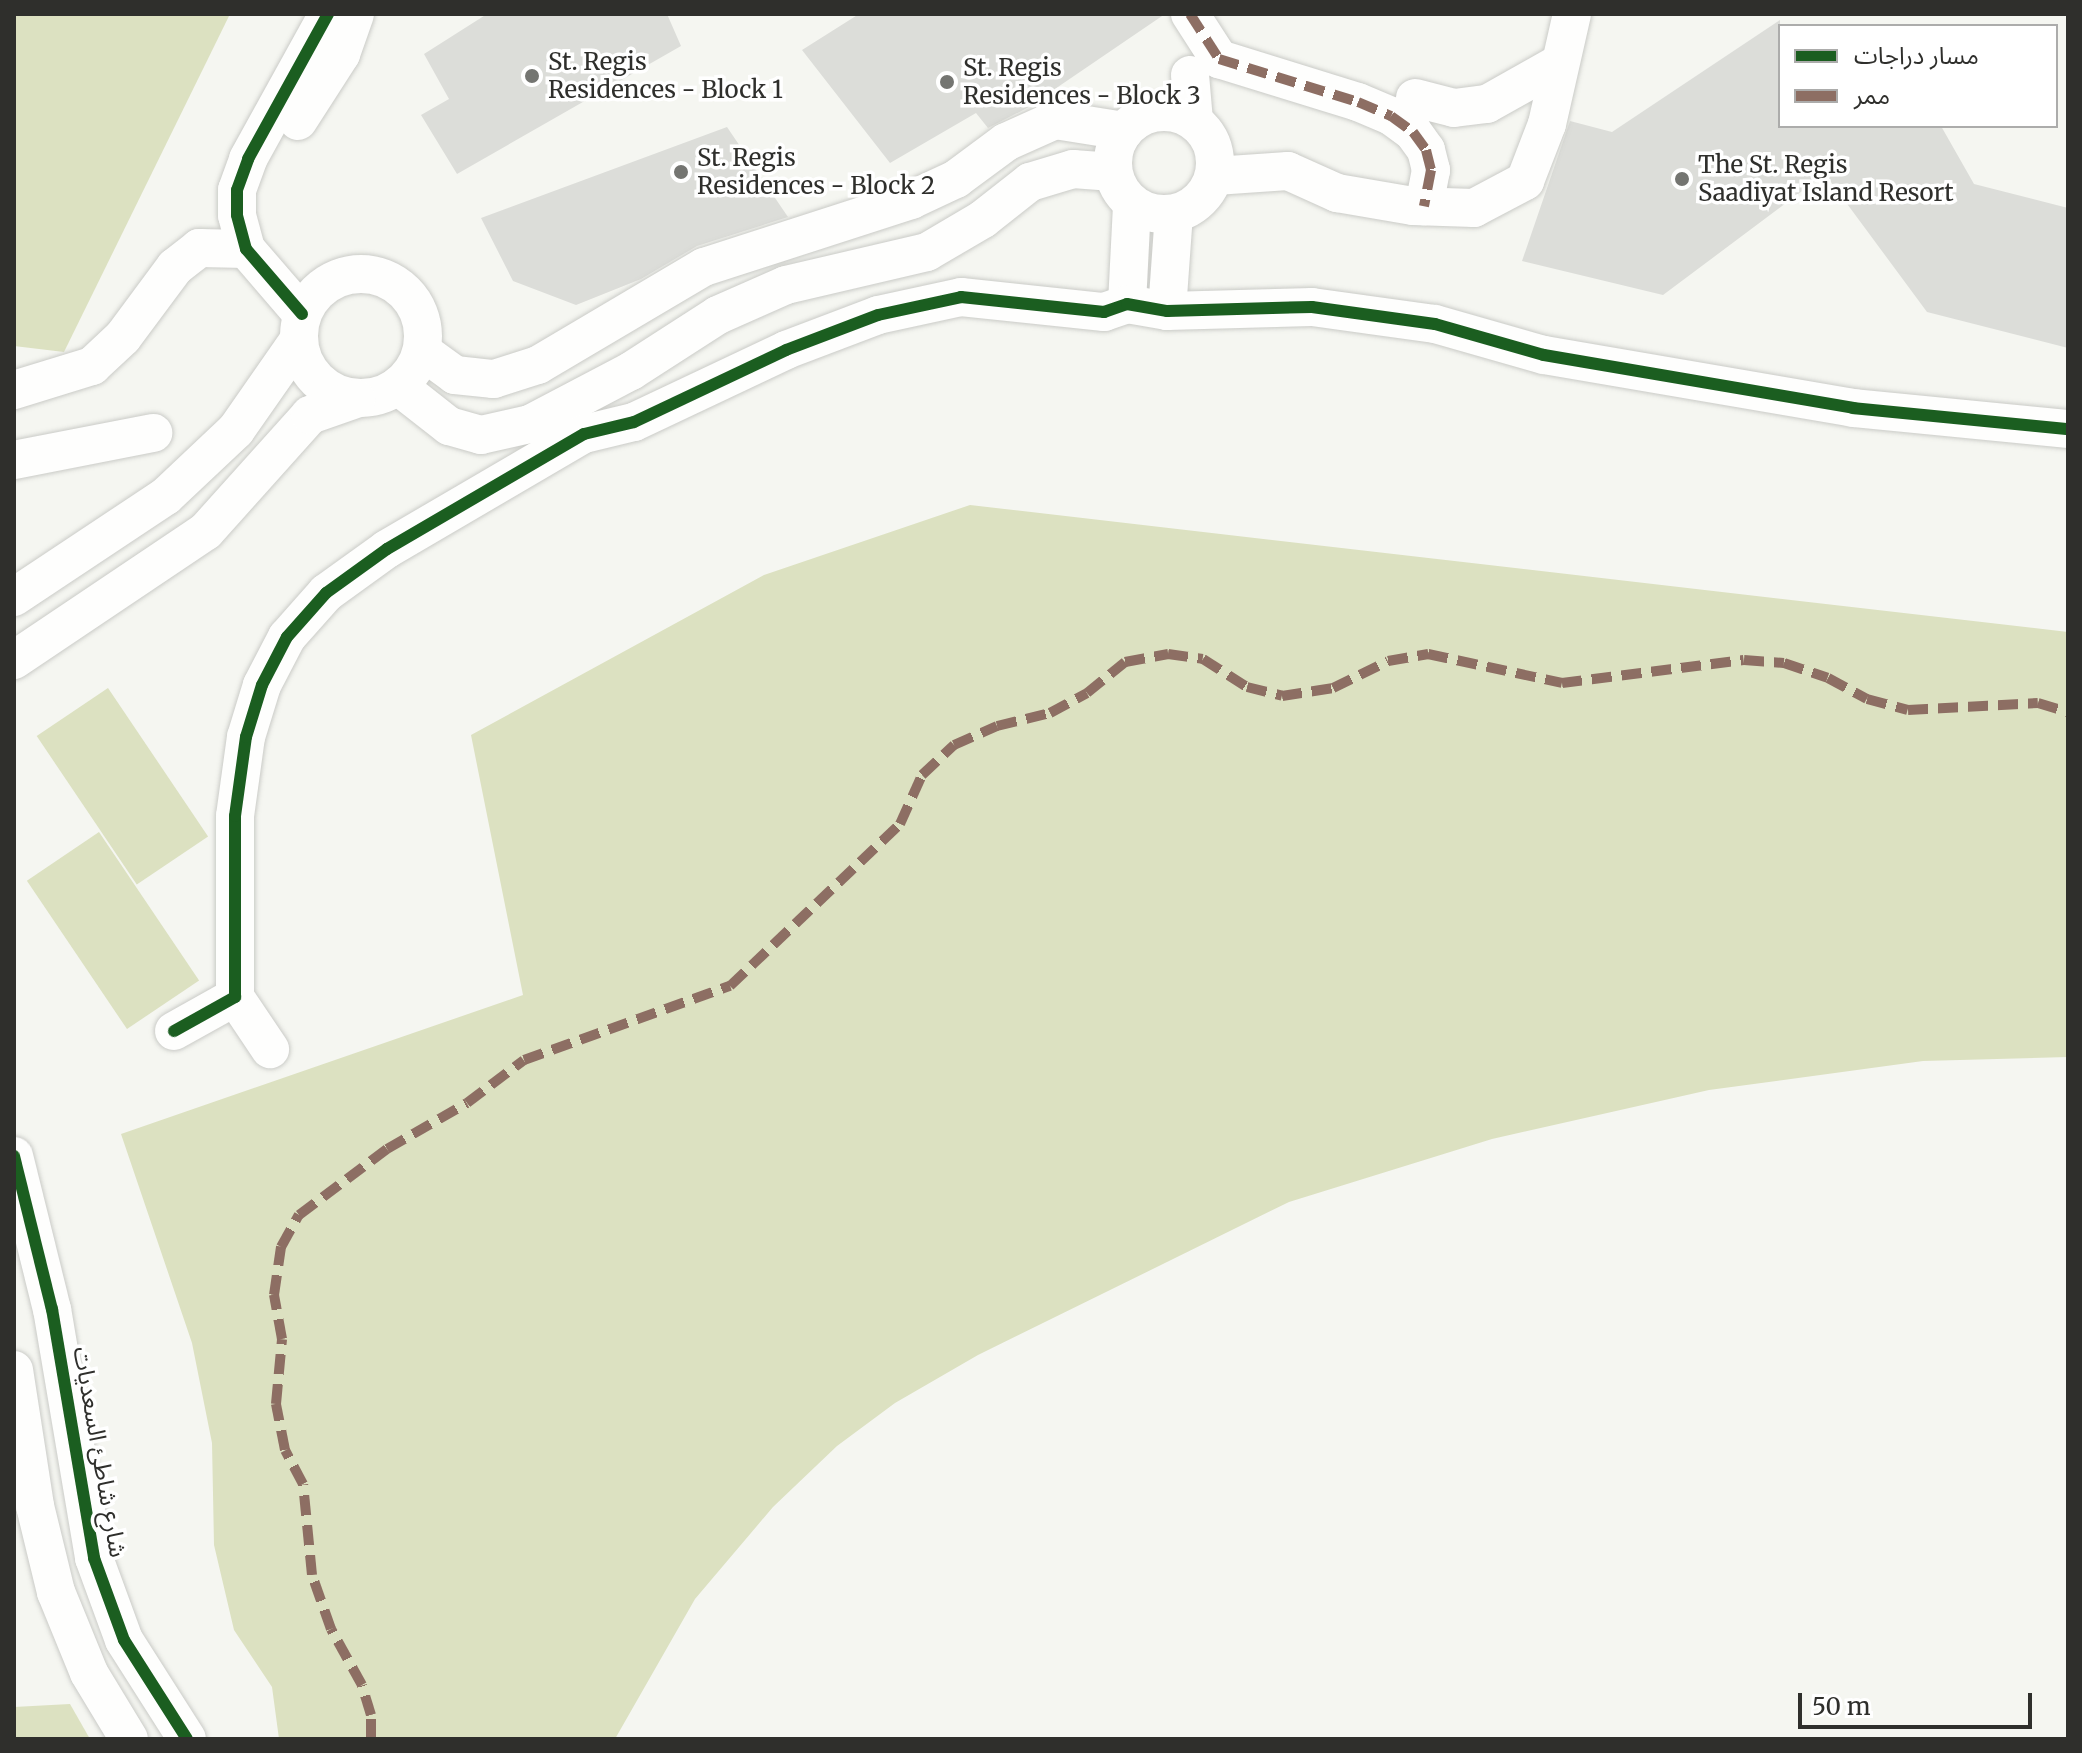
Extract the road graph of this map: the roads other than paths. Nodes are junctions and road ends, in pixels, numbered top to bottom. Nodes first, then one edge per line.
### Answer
1 (328, 14) edge
2 (355, 14) edge
3 (1190, 14) edge
4 (1572, 14) edge
5 (1560, 63) junction
6 (1190, 75) dead end
7 (1415, 98) dead end
8 (1194, 121) junction
9 (1124, 131) junction
10 (1215, 176) junction
11 (1122, 188) junction
12 (1424, 206) junction
13 (1174, 214) junction
14 (246, 249) junction
15 (329, 282) junction
16 (1127, 304) junction
17 (1167, 311) junction
18 (300, 328) junction
19 (422, 351) junction
20 (398, 386) junction
21 (14, 390) edge
22 (356, 399) junction
23 (2068, 429) edge
24 (153, 433) dead end
25 (14, 460) edge
26 (14, 597) edge
27 (14, 660) edge
28 (235, 997) junction
29 (174, 1031) dead end
30 (270, 1049) dead end
31 (14, 1156) edge
32 (14, 1370) edge
33 (129, 1739) edge
34 (187, 1739) edge

1 - 14 street
2 - 15 street
3 - 12 street
4 - 5 street
5 - 7 street
5 - 12 street
6 - 8 street
8 - 9 street
8 - 10 street
9 - 11 street
9 - 19 street
10 - 12 street
10 - 13 street
11 - 13 street
11 - 16 street
11 - 20 street
13 - 17 street
14 - 18 street
14 - 21 street
15 - 18 street
15 - 19 street
16 - 17 street
16 - 28 street
17 - 23 street
18 - 22 street
18 - 26 street
19 - 20 street
20 - 22 street
22 - 27 street
24 - 25 street
28 - 29 street
28 - 30 street
31 - 34 street, شارع شاطئ السعديات
32 - 33 street

